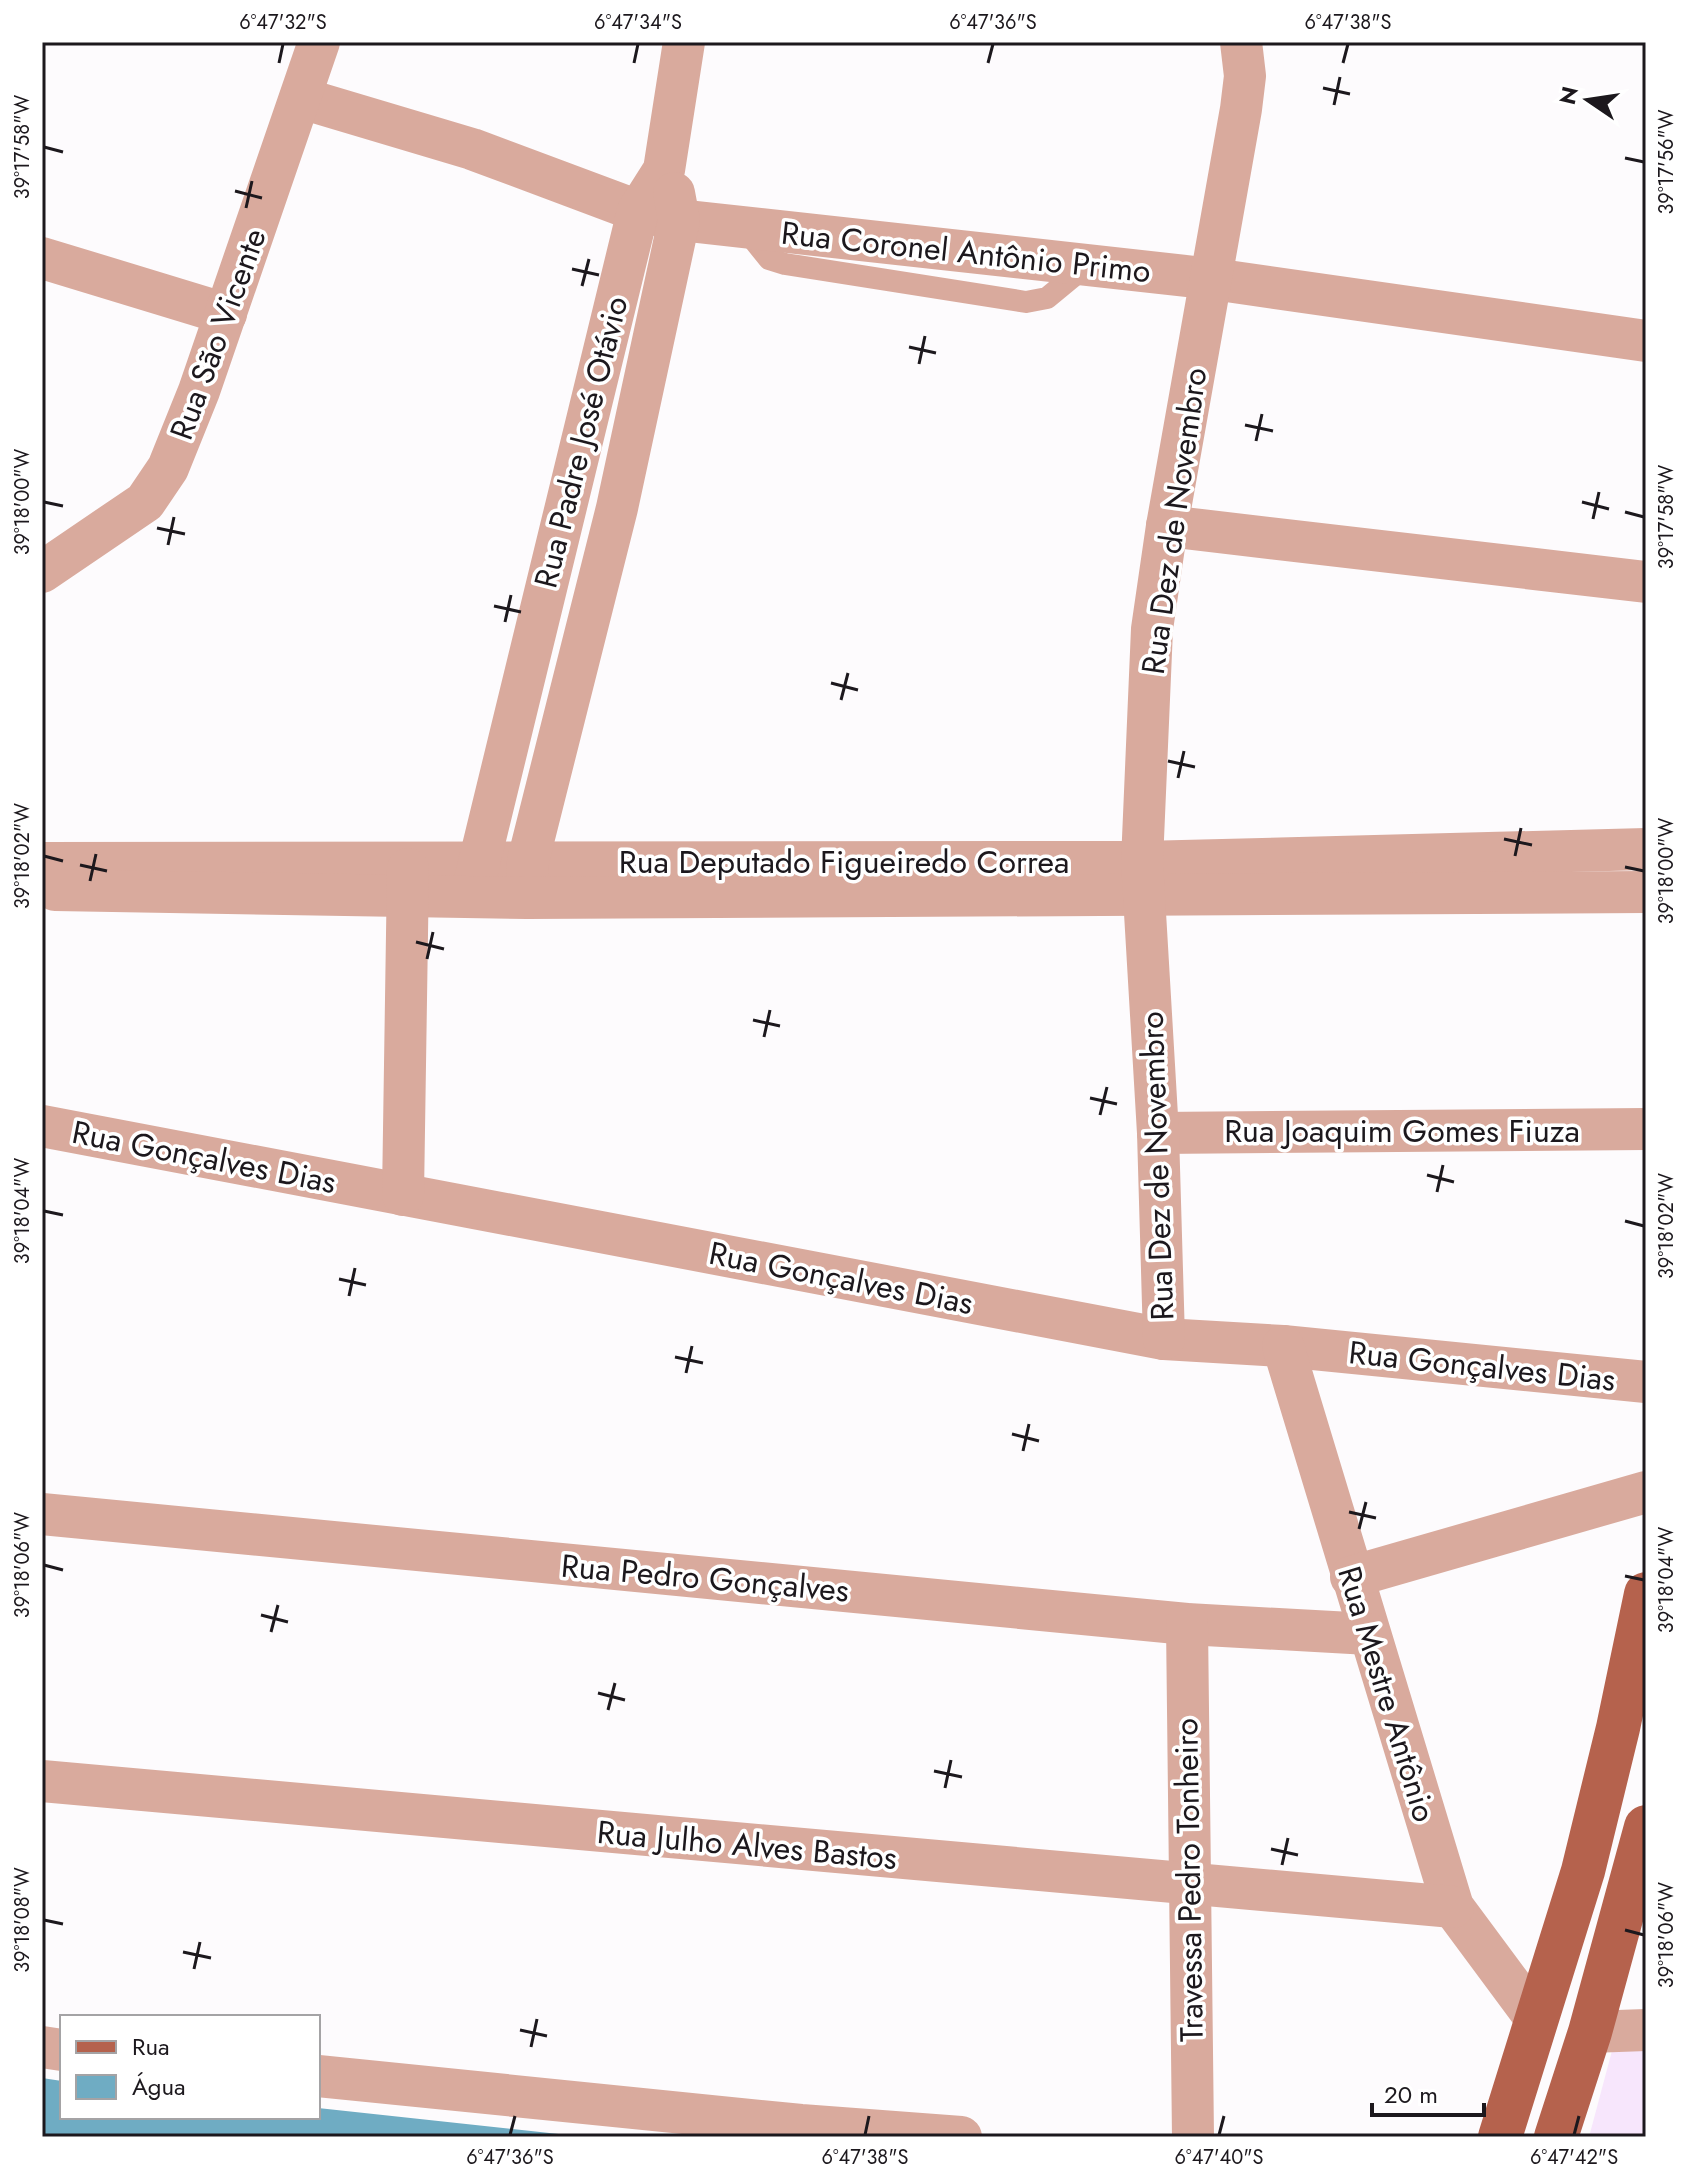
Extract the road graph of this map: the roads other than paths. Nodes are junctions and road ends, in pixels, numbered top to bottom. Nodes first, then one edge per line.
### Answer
1 (319, 42) edge
2 (684, 42) edge
3 (1241, 42) edge
4 (301, 98) junction
5 (664, 170) junction
6 (638, 211) junction
7 (679, 220) junction
8 (42, 258) edge
9 (1213, 279) junction
10 (226, 314) junction
11 (1646, 341) edge
12 (596, 382) junction
13 (642, 391) junction
14 (568, 496) junction
15 (617, 508) junction
16 (1167, 526) junction
17 (42, 572) edge
18 (1646, 582) edge
19 (514, 712) junction
20 (562, 723) junction
21 (1646, 849) edge
22 (42, 863) edge
23 (1143, 878) junction
24 (475, 879) junction
25 (527, 879) junction
26 (409, 880) junction
27 (42, 890) edge
28 (1646, 892) edge
29 (42, 1126) edge
30 (1646, 1129) edge
31 (1158, 1133) junction
32 (403, 1195) junction
33 (1164, 1339) junction
34 (1283, 1346) junction
35 (1646, 1382) edge
36 (1646, 1492) edge
37 (42, 1514) edge
38 (1351, 1577) junction
39 (1646, 1594) edge
40 (1187, 1624) junction
41 (1369, 1634) junction
42 (42, 1781) edge
43 (1646, 1827) edge
44 (1188, 1885) junction
45 (1453, 1907) junction
46 (1536, 2019) junction
47 (1646, 2030) edge
48 (1590, 2032) junction
49 (320, 2076) edge
50 (961, 2137) edge
51 (1193, 2137) edge
52 (1500, 2137) edge
53 (1556, 2137) edge

1 - 4 street, Rua São Vicente
2 - 5 street, Rua Padre José Otávio
3 - 9 street, Rua Dez de Novembro
4 - 6 street, Rua Coronel Antônio Primo
4 - 10 street, Rua São Vicente
5 - 6 street, Rua Padre José Otávio
5 - 7 street, Rua Padre José Otávio
6 - 7 street, Rua Coronel Antônio Primo
6 - 12 street, Rua Padre José Otávio
7 - 9 street, Rua Coronel Antônio Primo
7 - 13 street, Rua Padre José Otávio
8 - 10 street
9 - 11 street, Rua Coronel Antônio Primo
9 - 16 street, Rua Dez de Novembro
10 - 17 street, Rua São Vicente
12 - 13 street
12 - 14 street, Rua Padre José Otávio
13 - 15 street, Rua Padre José Otávio
14 - 15 street
14 - 19 street, Rua Padre José Otávio
15 - 20 street, Rua Padre José Otávio
16 - 18 street
16 - 23 street, Rua Dez de Novembro
19 - 20 street
19 - 24 street, Rua Padre José Otávio
20 - 25 street, Rua Padre José Otávio
21 - 23 street, Rua Deputado Figueiredo Correa
22 - 26 street, Rua Deputado Figueiredo Correa
23 - 25 street, Rua Deputado Figueiredo Correa
23 - 28 street, Rua Deputado Figueiredo Correa
23 - 31 street, Rua Dez de Novembro
24 - 25 street, Rua Deputado Figueiredo Correa
24 - 26 street, Rua Deputado Figueiredo Correa
26 - 27 street, Rua Deputado Figueiredo Correa
26 - 32 street
29 - 32 street, Rua Gonçalves Dias
30 - 31 street, Rua Joaquim Gomes Fiuza
31 - 33 street, Rua Dez de Novembro
32 - 33 street, Rua Gonçalves Dias
33 - 34 street, Rua Gonçalves Dias
34 - 35 street, Rua Gonçalves Dias
34 - 38 street, Rua Mestre Antônio
36 - 38 street
37 - 40 street, Rua Pedro Gonçalves
38 - 41 street, Rua Mestre Antônio
39 - 46 main road
40 - 41 street, Rua Pedro Gonçalves
40 - 44 street, Travessa Pedro Tonheiro
41 - 45 street, Rua Mestre Antônio
42 - 44 street, Rua Julho Alves Bastos
43 - 48 main road
44 - 45 street, Rua Julho Alves Bastos
44 - 51 street, Travessa Pedro Tonheiro
45 - 46 street, Rua Mestre Antônio
46 - 52 main road
47 - 48 street
48 - 53 main road
49 - 50 street

